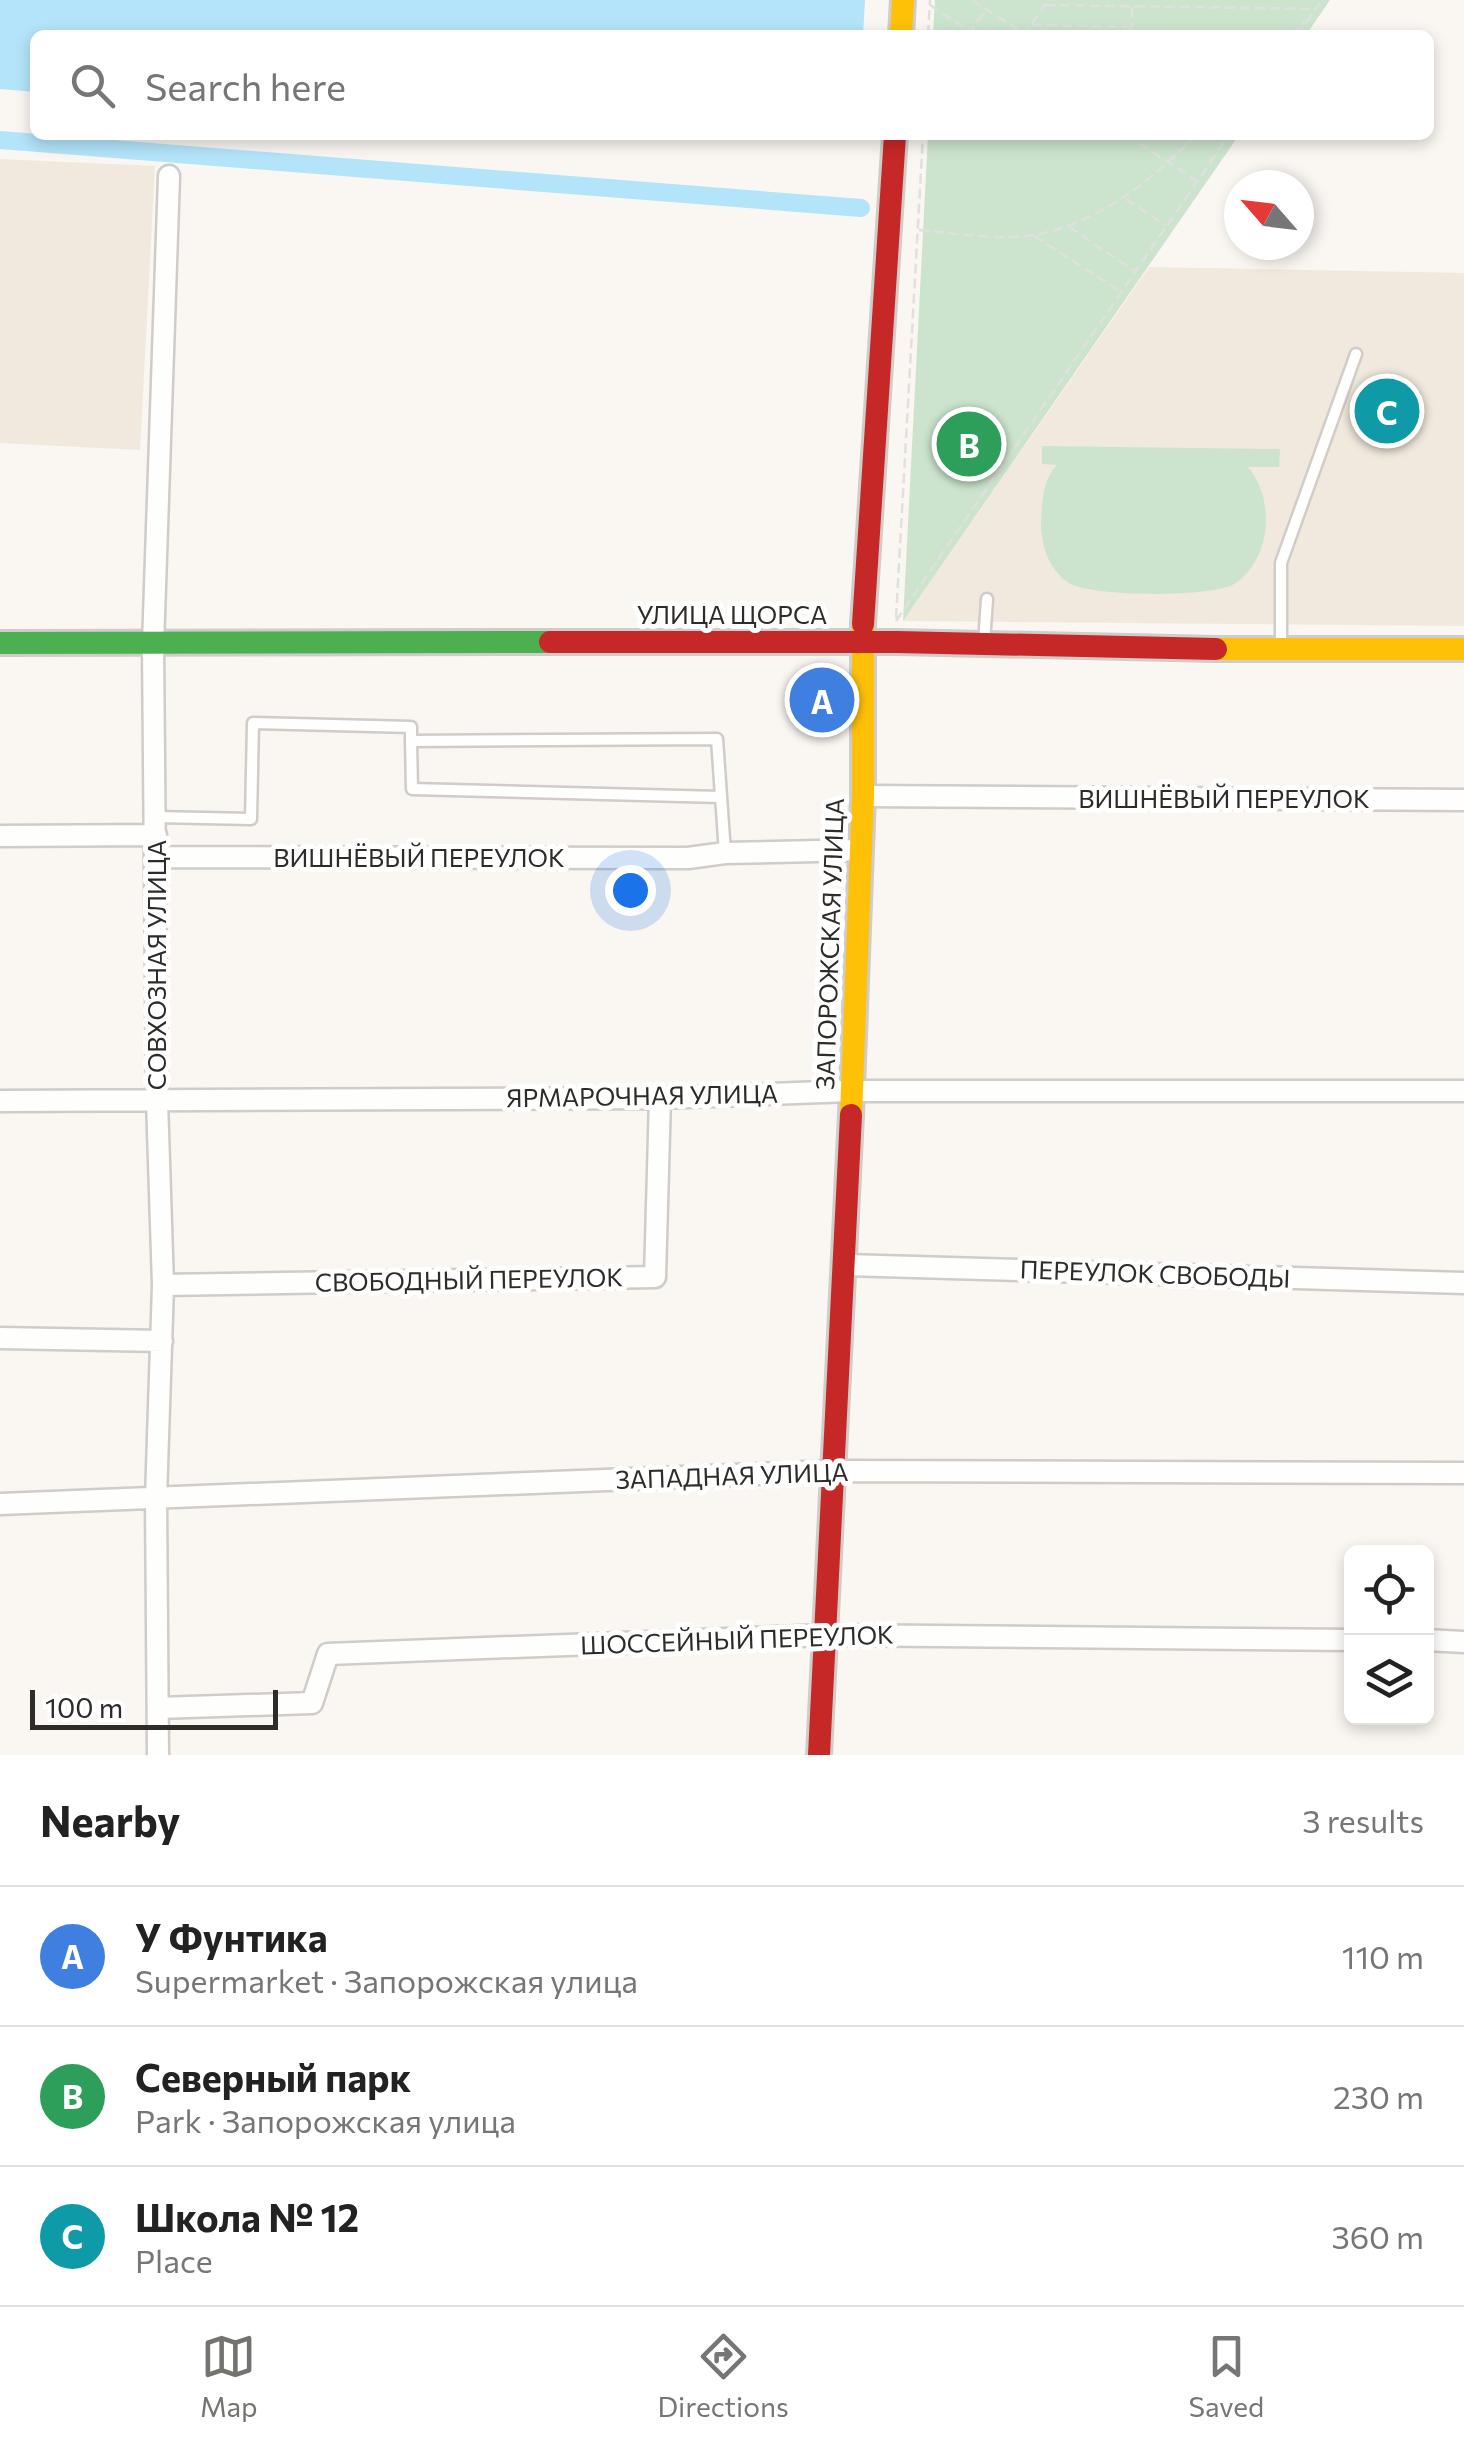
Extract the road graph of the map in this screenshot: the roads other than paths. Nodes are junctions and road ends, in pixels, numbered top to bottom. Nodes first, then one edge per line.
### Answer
1 (904, 0) edge
2 (901, 30) edge
3 (895, 140) edge
4 (168, 176) dead end
5 (1356, 354) dead end
6 (987, 599) dead end
7 (872, 642) junction
8 (0, 643) edge
9 (153, 644) junction
10 (984, 644) junction
11 (1464, 649) edge
12 (1281, 650) junction
13 (411, 742) junction
14 (864, 796) junction
15 (720, 797) junction
16 (1464, 800) edge
17 (0, 836) edge
18 (156, 836) junction
19 (861, 850) junction
20 (725, 853) junction
21 (851, 1091) junction
22 (1464, 1091) edge
23 (660, 1098) junction
24 (0, 1100) edge
25 (157, 1100) junction
26 (846, 1264) junction
27 (1464, 1283) edge
28 (163, 1285) junction
29 (0, 1338) edge
30 (162, 1341) junction
31 (834, 1471) junction
32 (1464, 1473) edge
33 (156, 1498) junction
34 (0, 1504) edge
35 (827, 1635) junction
36 (1344, 1640) edge
37 (1434, 1640) edge
38 (1464, 1642) edge
39 (158, 1708) junction
40 (158, 1755) edge
41 (819, 1755) edge

1 - 2 street
3 - 7 street, ЗАПОРОЖСКАЯ УЛИЦА
4 - 9 street, СОВХОЗНАЯ УЛИЦА
5 - 12 lane
6 - 10 lane
7 - 9 street, УЛИЦА ЩОРСА
7 - 10 street, УЛИЦА ЩОРСА
7 - 14 street, ЗАПОРОЖСКАЯ УЛИЦА
8 - 9 street, УЛИЦА ЩОРСА
9 - 18 street, СОВХОЗНАЯ УЛИЦА
10 - 12 street, УЛИЦА ЩОРСА
11 - 12 street, УЛИЦА ЩОРСА
13 - 15 lane
13 - 15 lane
13 - 18 lane
14 - 16 street, ВИШНЁВЫЙ ПЕРЕУЛОК
14 - 19 street, ЗАПОРОЖСКАЯ УЛИЦА
15 - 20 lane
17 - 18 street, ВИШНЁВЫЙ ПЕРЕУЛОК
18 - 20 street, ВИШНЁВЫЙ ПЕРЕУЛОК
18 - 25 street, СОВХОЗНАЯ УЛИЦА
19 - 20 street, ВИШНЁВЫЙ ПЕРЕУЛОК
19 - 21 street, ЗАПОРОЖСКАЯ УЛИЦА
21 - 22 street, ЯРМАРОЧНАЯ УЛИЦА
21 - 23 street, ЯРМАРОЧНАЯ УЛИЦА
21 - 26 street, ЗАПОРОЖСКАЯ УЛИЦА
23 - 25 street, ЯРМАРОЧНАЯ УЛИЦА
23 - 28 street, СВОБОДНЫЙ ПЕРЕУЛОК
24 - 25 street, ЯРМАРОЧНАЯ УЛИЦА
25 - 28 street, СОВХОЗНАЯ УЛИЦА
26 - 27 street, ПЕРЕУЛОК СВОБОДЫ
26 - 31 street, ЗАПОРОЖСКАЯ УЛИЦА
28 - 30 street, СОВХОЗНАЯ УЛИЦА
29 - 30 street
30 - 33 street, СОВХОЗНАЯ УЛИЦА
31 - 32 street, ЗАПАДНАЯ УЛИЦА
31 - 33 street, ЗАПАДНАЯ УЛИЦА
31 - 35 street, ЗАПОРОЖСКАЯ УЛИЦА
33 - 34 street, ЗАПАДНАЯ УЛИЦА
33 - 39 street, СОВХОЗНАЯ УЛИЦА
35 - 36 street, ШОССЕЙНЫЙ ПЕРЕУЛОК
35 - 39 street, ШОССЕЙНЫЙ ПЕРЕУЛОК
35 - 41 street, ЗАПОРОЖСКАЯ УЛИЦА
37 - 38 street
39 - 40 street, СОВХОЗНАЯ УЛИЦА

